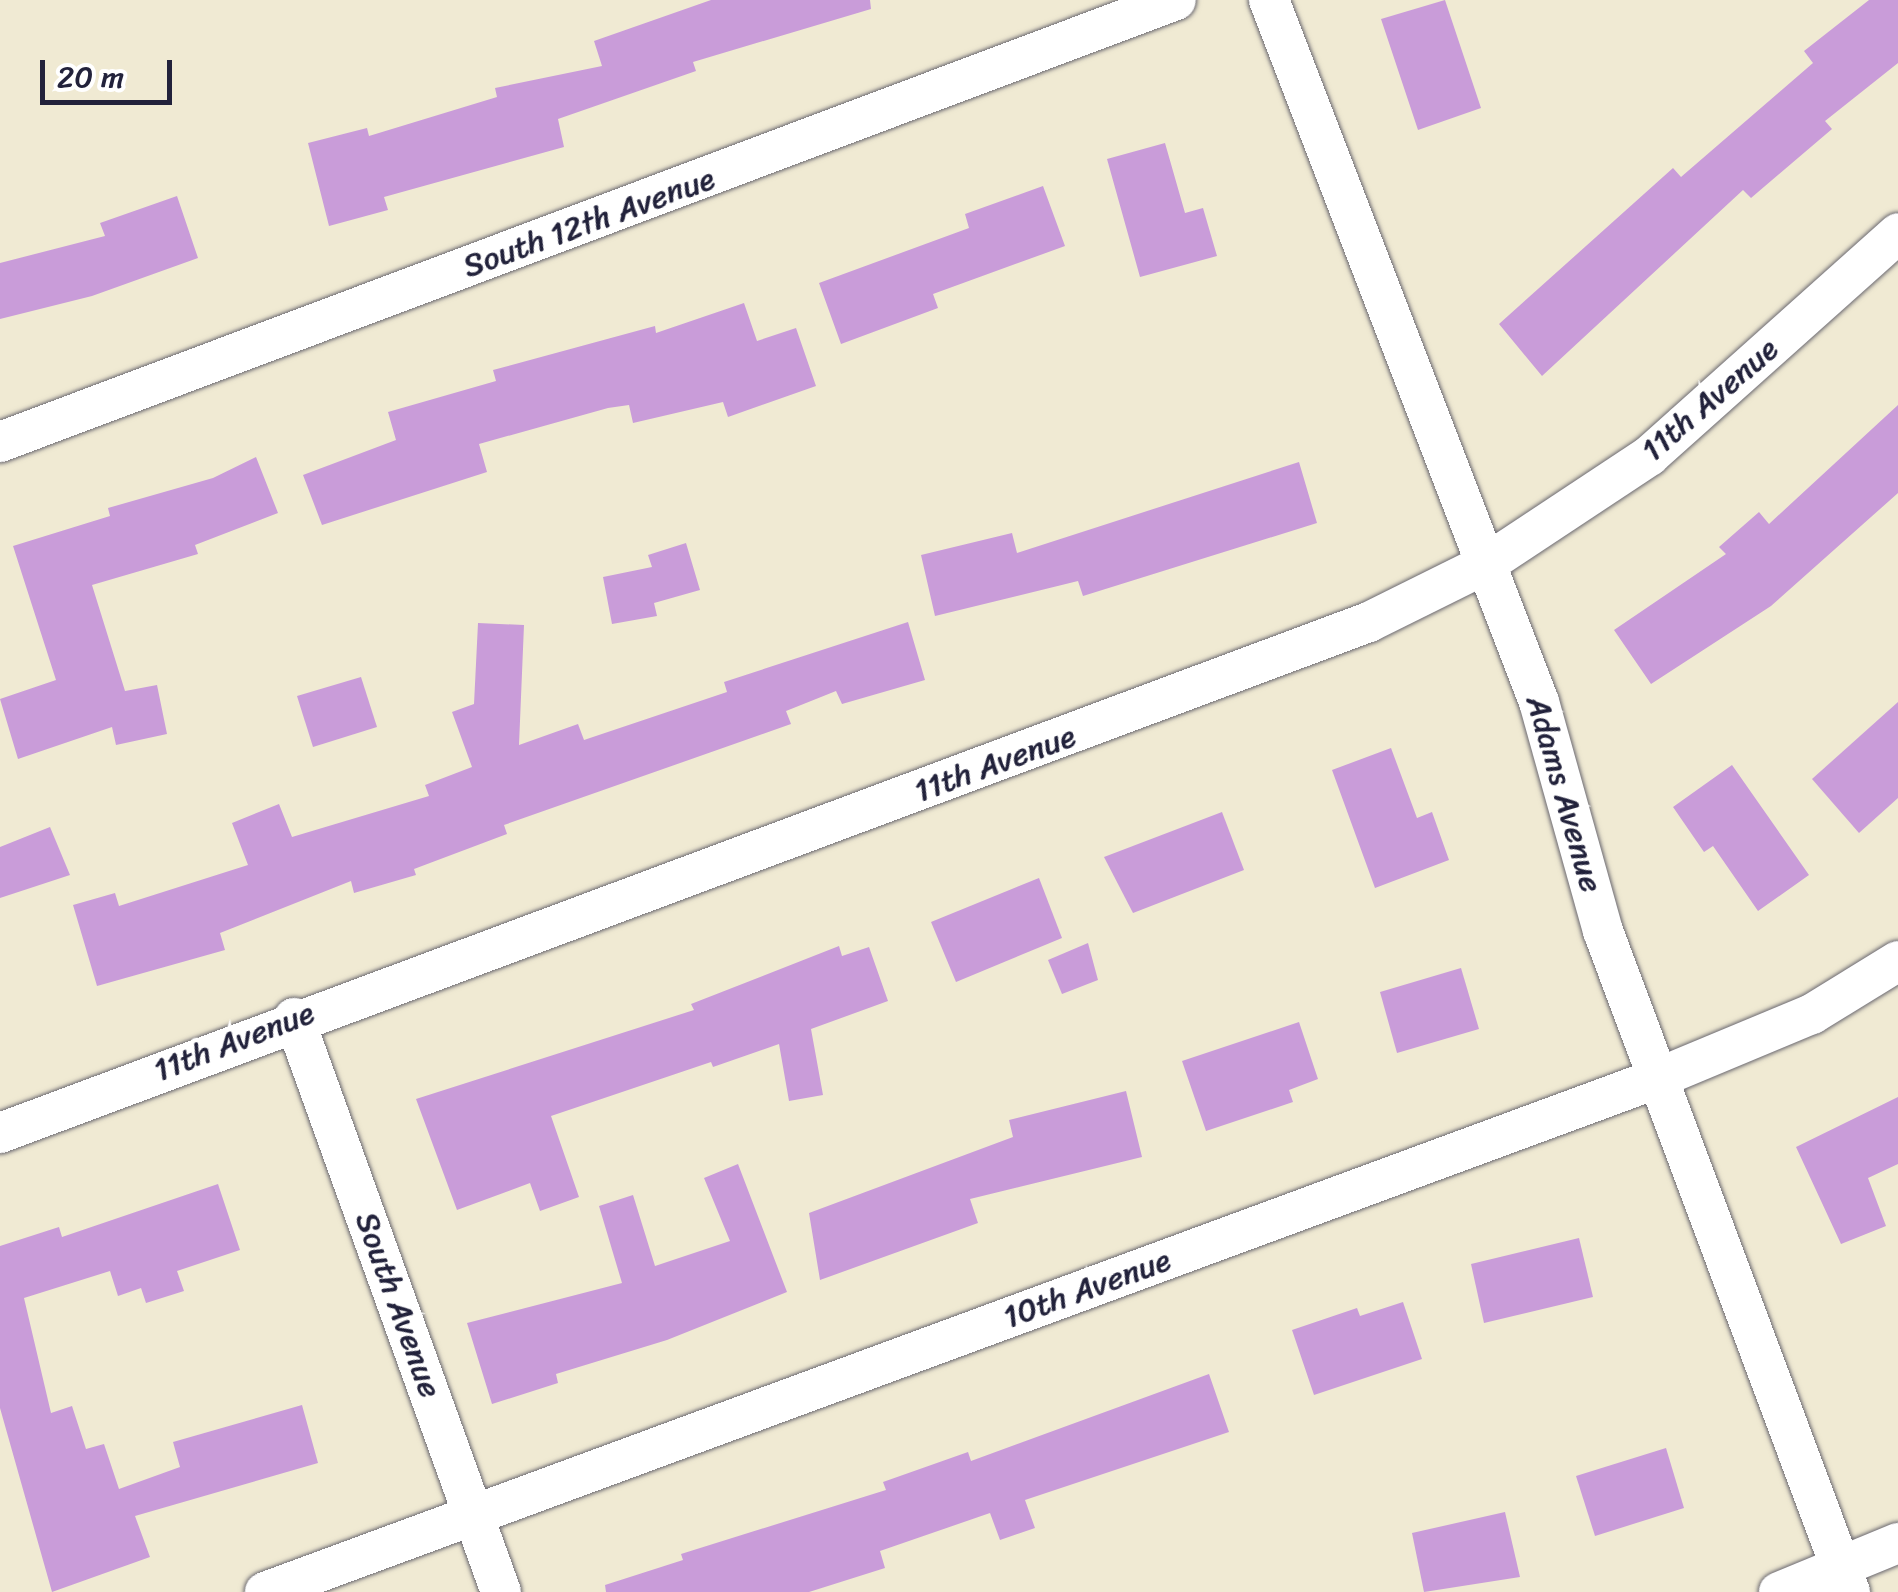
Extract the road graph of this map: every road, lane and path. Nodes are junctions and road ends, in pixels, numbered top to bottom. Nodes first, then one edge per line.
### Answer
1 (1176, 0) edge
2 (1269, 0) edge
3 (1898, 233) edge
4 (0, 442) edge
5 (1486, 564) junction
6 (1898, 960) edge
7 (294, 1018) junction
8 (1658, 1078) junction
9 (0, 1133) edge
10 (473, 1515) junction
11 (1898, 1544) edge
12 (1845, 1580) edge
13 (265, 1592) edge
14 (501, 1592) edge
15 (1779, 1592) edge

1 - 4 street, South 12th Avenue
2 - 5 street, Adams Avenue
3 - 5 street, 11th Avenue
5 - 7 street, 11th Avenue
5 - 8 street, Adams Avenue
6 - 8 street, 10th Avenue
7 - 9 street, 11th Avenue
7 - 10 street, South Avenue
8 - 10 street, 10th Avenue
8 - 12 street, Adams Avenue
10 - 13 street, 10th Avenue
10 - 14 street, South Avenue
11 - 12 street
12 - 15 street

